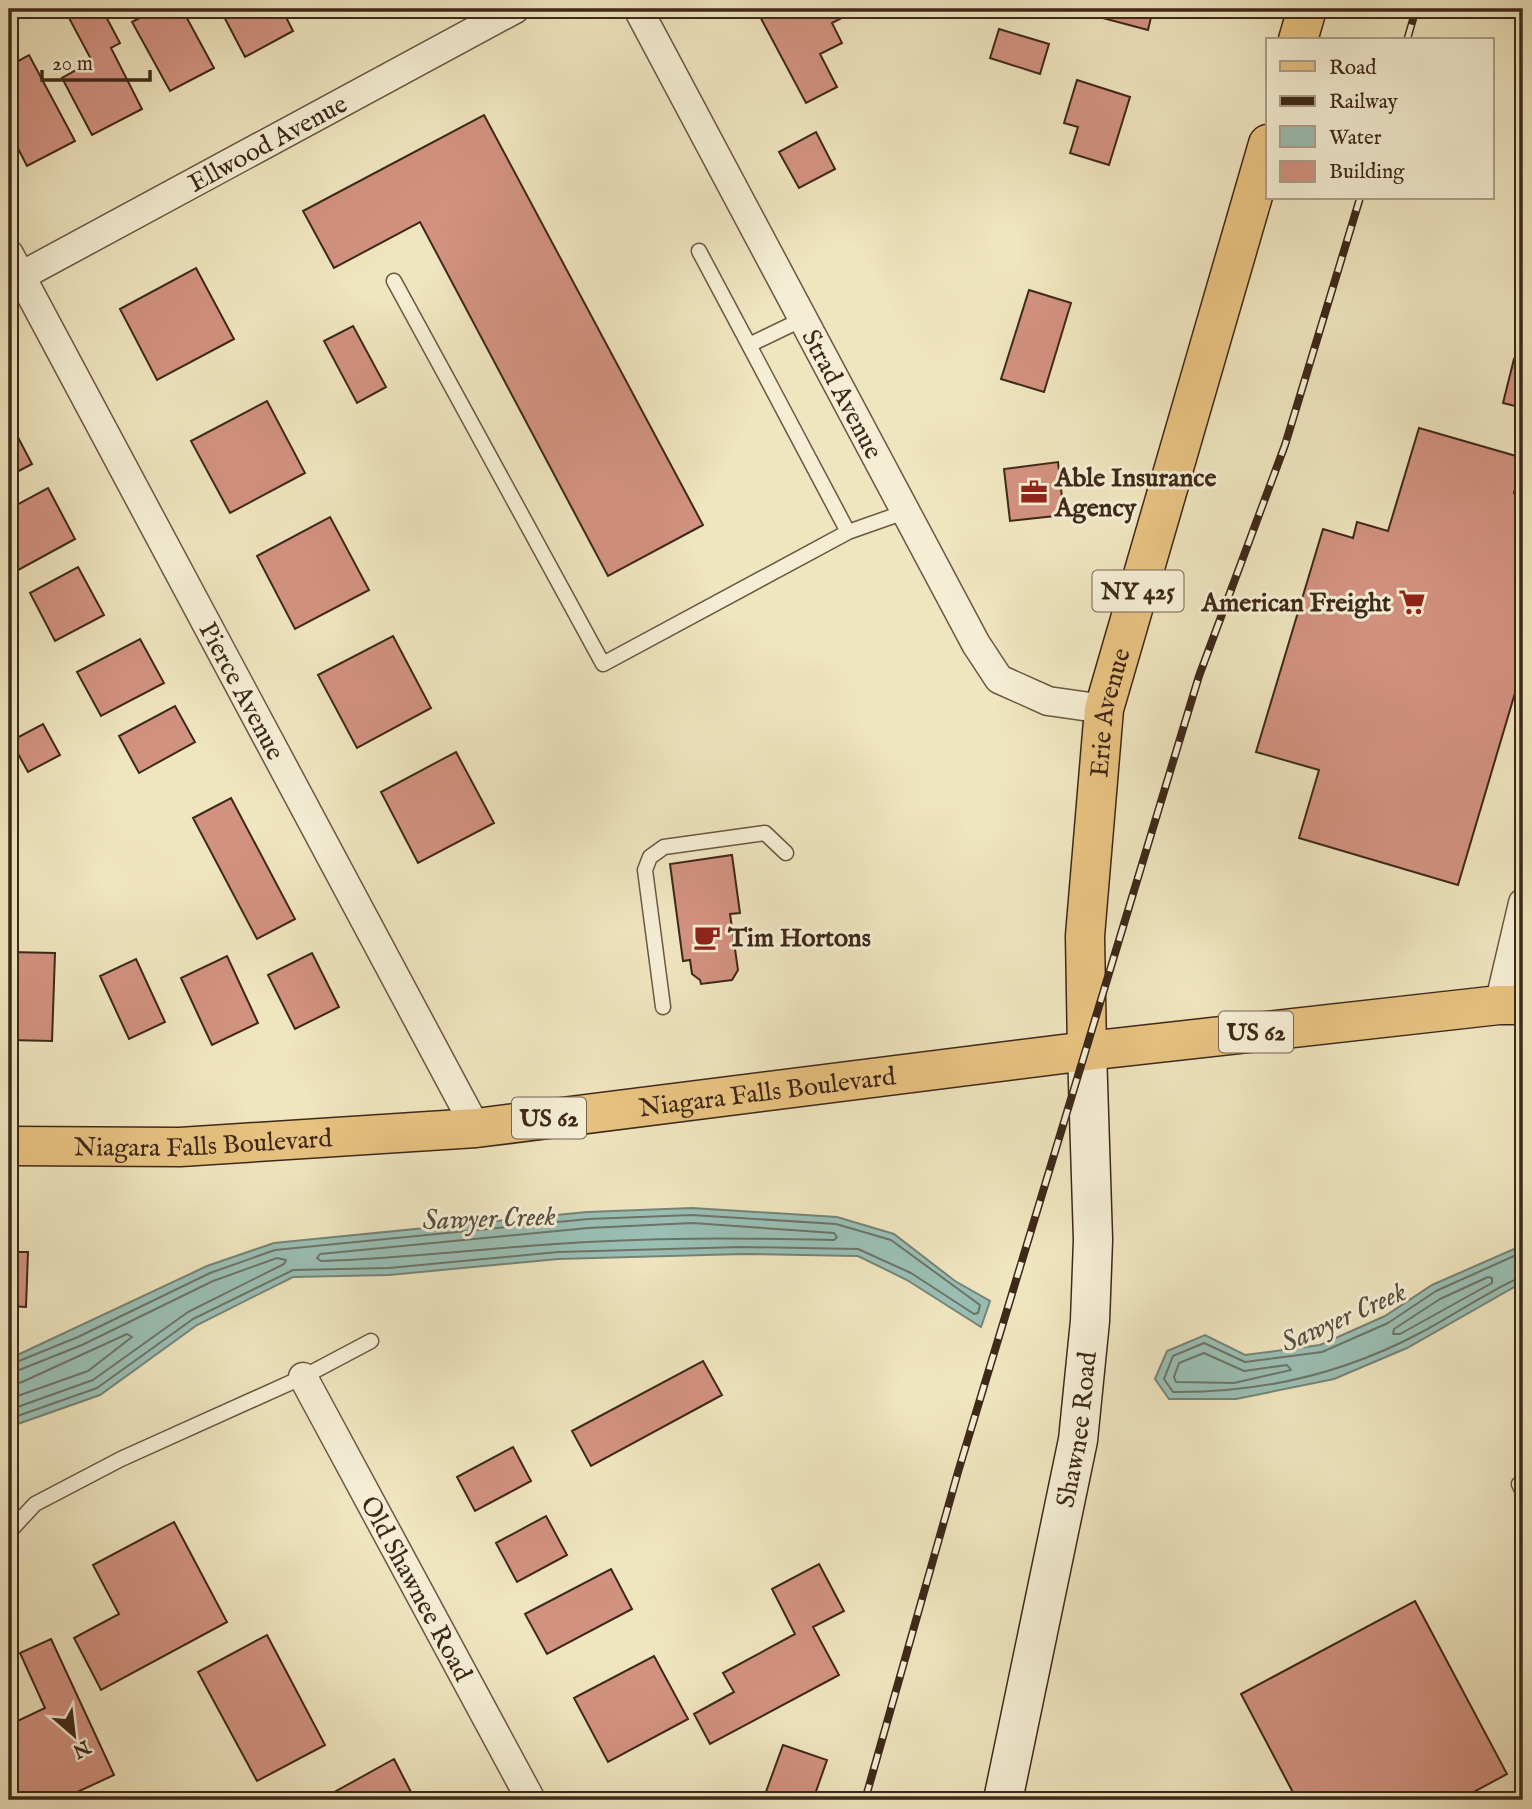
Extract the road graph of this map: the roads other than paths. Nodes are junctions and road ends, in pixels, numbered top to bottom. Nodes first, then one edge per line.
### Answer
1 (515, 9) edge
2 (638, 9) edge
3 (1307, 9) edge
4 (1299, 38) edge
5 (1266, 151) edge
6 (699, 251) dead end
7 (15, 265) edge
8 (394, 281) dead end
9 (803, 319) junction
10 (750, 345) junction
11 (905, 512) junction
12 (848, 532) junction
13 (1104, 709) junction
14 (786, 853) dead end
15 (1523, 904) edge
16 (1511, 1005) edge
17 (663, 1007) dead end
18 (1087, 1051) junction
19 (476, 1128) junction
20 (9, 1146) edge
21 (371, 1341) dead end
22 (303, 1377) junction
23 (1523, 1482) edge
24 (1523, 1492) edge
25 (9, 1532) edge
26 (531, 1800) edge
27 (1003, 1800) edge

1 - 7 street, Ellwood Avenue
2 - 9 street, Strad Avenue
3 - 4 main road
5 - 13 main road, Erie Avenue / NY 425
6 - 10 lane
7 - 19 street, Pierce Avenue
8 - 12 lane
9 - 10 lane
9 - 11 street, Strad Avenue
10 - 12 lane
11 - 12 lane
11 - 13 street, Strad Avenue
13 - 18 main road, Erie Avenue / NY 425
14 - 17 lane
15 - 16 street
16 - 18 main road, Niagara Falls Boulevard / US 62
18 - 19 main road, Niagara Falls Boulevard / US 62
18 - 27 main road, Shawnee Road / NY 425
19 - 20 main road, Niagara Falls Boulevard / US 62
21 - 22 lane
22 - 25 lane
22 - 26 street, Old Shawnee Road
23 - 24 lane

